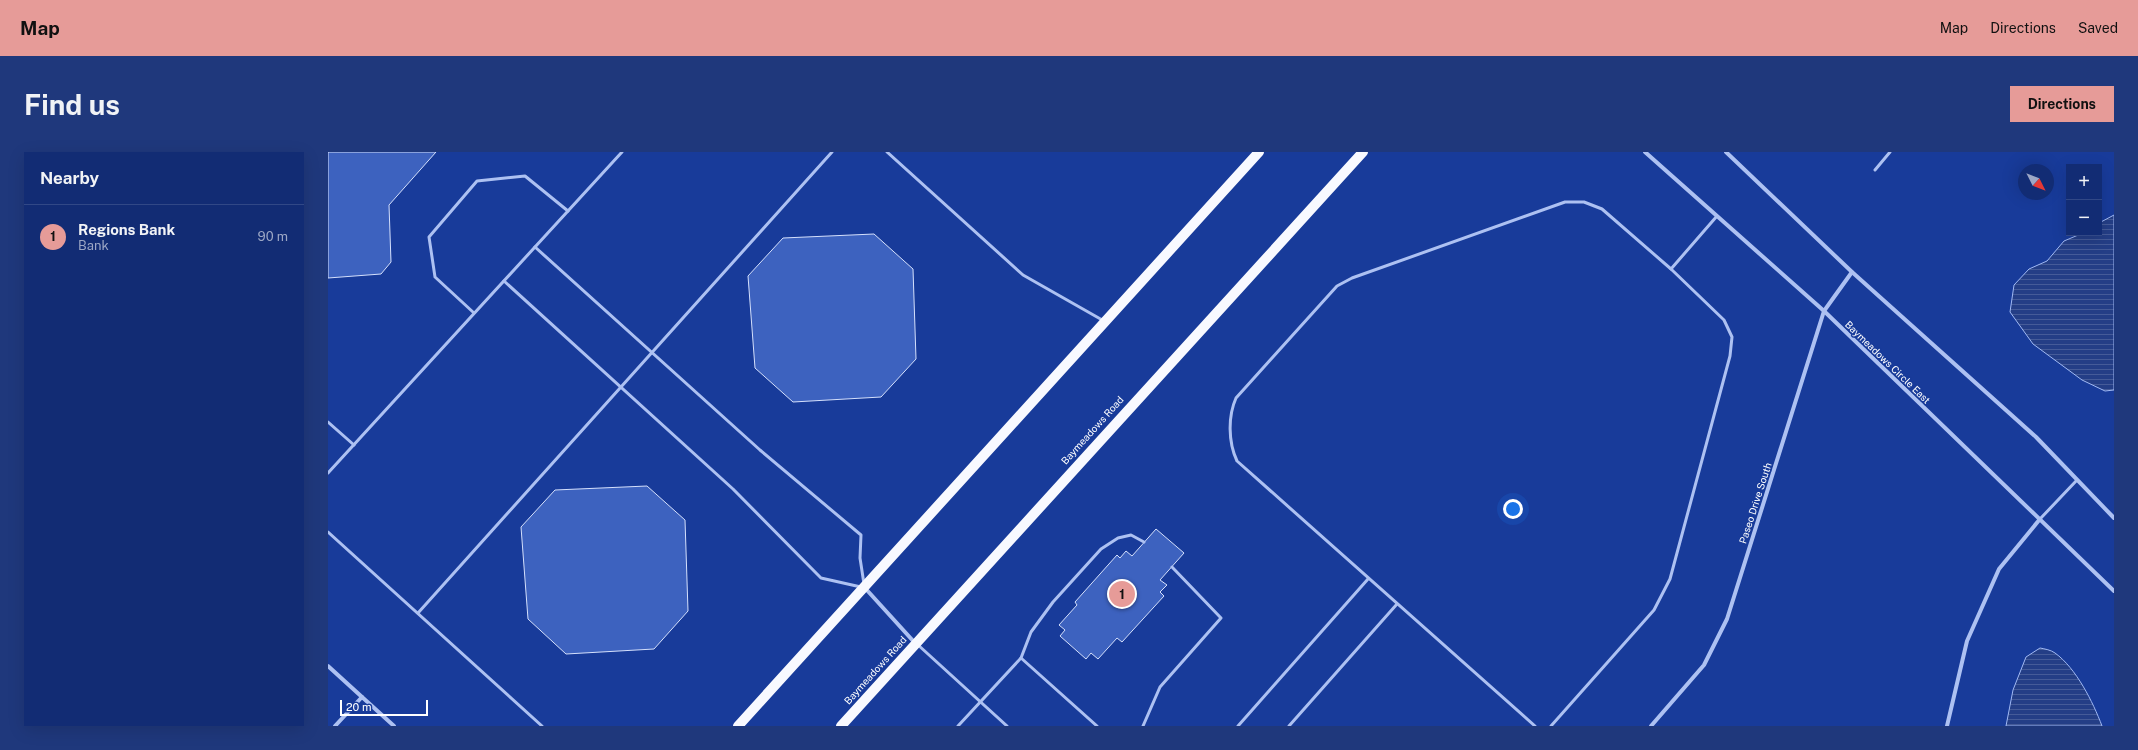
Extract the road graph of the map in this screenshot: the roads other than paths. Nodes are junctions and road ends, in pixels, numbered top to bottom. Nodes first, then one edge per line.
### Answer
1 (622, 152) edge
2 (832, 152) edge
3 (887, 152) edge
4 (1259, 152) edge
5 (1363, 152) edge
6 (1645, 152) edge
7 (1726, 152) edge
8 (1890, 152) edge
9 (1875, 170) dead end
10 (568, 211) junction
11 (1717, 216) junction
12 (535, 247) junction
13 (1671, 269) junction
14 (1852, 272) junction
15 (504, 281) junction
16 (1824, 312) junction
17 (474, 313) junction
18 (1105, 322) junction
19 (652, 352) junction
20 (621, 387) junction
21 (328, 422) edge
22 (354, 445) junction
23 (328, 473) edge
24 (2077, 480) junction
25 (2040, 518) junction
26 (2114, 518) edge
27 (328, 532) edge
28 (1144, 542) dead end
29 (1172, 567) dead end
30 (1368, 579) junction
31 (865, 588) junction
32 (2114, 590) edge
33 (1397, 604) junction
34 (418, 613) junction
35 (916, 643) junction
36 (1021, 658) junction
37 (328, 666) edge
38 (362, 697) junction
39 (980, 702) junction
40 (334, 726) edge
41 (394, 726) edge
42 (542, 726) edge
43 (738, 726) edge
44 (840, 726) edge
45 (958, 726) edge
46 (1008, 726) edge
47 (1097, 726) edge
48 (1144, 726) edge
49 (1238, 726) edge
50 (1289, 726) edge
51 (1535, 726) edge
52 (1550, 726) edge
53 (1651, 726) edge
54 (1947, 726) edge

1 - 10 lane
2 - 19 lane
3 - 18 lane
4 - 18 main road
5 - 35 main road, Baymeadows Road
6 - 11 street, Baymeadows Circle East
7 - 14 street
8 - 9 lane
10 - 12 lane
10 - 17 lane
11 - 13 lane
11 - 16 street, Baymeadows Circle East
12 - 15 lane
12 - 19 lane
13 - 30 lane
13 - 52 lane
14 - 16 street, Paseo Drive South
14 - 24 street
15 - 17 lane
15 - 20 lane
16 - 25 street, Baymeadows Circle East
16 - 53 street, Paseo Drive South
17 - 22 lane
18 - 31 main road
19 - 20 lane
19 - 31 lane
20 - 31 lane
20 - 34 lane
21 - 22 lane
22 - 23 lane
24 - 25 lane
24 - 26 street
25 - 32 street, Baymeadows Circle East
25 - 54 street
27 - 34 lane
28 - 36 lane
29 - 48 lane
30 - 33 lane
30 - 49 lane
31 - 35 street
31 - 43 main road
33 - 50 lane
33 - 51 lane
34 - 42 lane
35 - 39 lane
35 - 44 main road, Baymeadows Road
36 - 39 lane
36 - 47 lane
37 - 38 street
38 - 40 street
38 - 41 street
39 - 45 lane
39 - 46 lane

